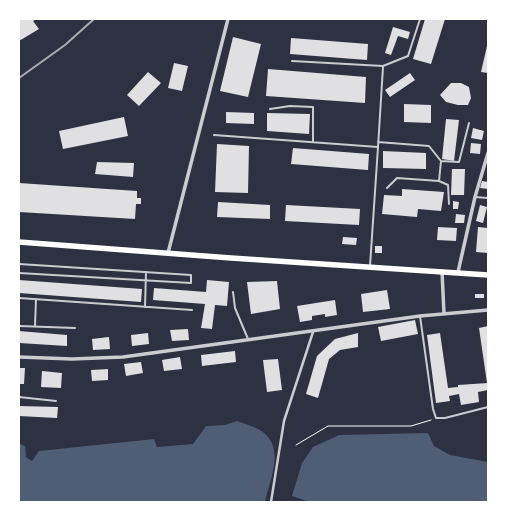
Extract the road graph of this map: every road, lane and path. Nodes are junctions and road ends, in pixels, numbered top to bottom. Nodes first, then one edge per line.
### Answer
1 (228, 19) edge
2 (420, 19) edge
3 (292, 61) dead end
4 (383, 66) junction
5 (270, 110) dead end
6 (469, 123) dead end
7 (214, 135) dead end
8 (313, 142) junction
9 (378, 142) junction
10 (378, 147) junction
11 (488, 153) edge
12 (441, 161) junction
13 (439, 180) junction
14 (388, 188) dead end
15 (475, 197) junction
16 (488, 198) edge
17 (449, 204) dead end
18 (19, 242) edge
19 (168, 253) junction
20 (19, 264) edge
21 (370, 266) junction
22 (442, 271) junction
23 (146, 272) junction
24 (458, 272) junction
25 (19, 273) edge
26 (488, 275) edge
27 (146, 280) junction
28 (233, 292) dead end
29 (19, 298) edge
30 (36, 299) junction
31 (145, 306) junction
32 (192, 310) dead end
33 (488, 310) edge
34 (444, 314) junction
35 (420, 316) junction
36 (19, 326) edge
37 (35, 326) junction
38 (75, 328) dead end
39 (313, 332) junction
40 (249, 341) junction
41 (19, 357) edge
42 (19, 398) edge
43 (56, 401) dead end
44 (488, 407) edge
45 (436, 418) junction
46 (296, 445) dead end
47 (271, 502) edge

1 - 19 street
2 - 4 lane
3 - 4 lane
4 - 9 lane
5 - 8 lane
6 - 12 lane
7 - 8 lane
8 - 10 lane
9 - 10 lane
9 - 12 lane
10 - 21 lane
11 - 15 street
12 - 13 lane
13 - 14 lane
13 - 17 lane
15 - 16 lane
15 - 24 street
18 - 19 main road
19 - 21 main road
20 - 23 lane
21 - 22 main road
22 - 24 main road
22 - 34 street
23 - 27 lane
23 - 27 lane
24 - 26 main road
25 - 27 lane
27 - 31 lane
28 - 40 lane
29 - 30 lane
30 - 31 lane
30 - 37 lane
31 - 32 lane
33 - 34 street
34 - 35 street
35 - 39 street
35 - 45 lane
36 - 37 lane
37 - 38 lane
39 - 40 street
39 - 47 street
40 - 41 street
42 - 43 lane
44 - 45 lane
45 - 46 path

